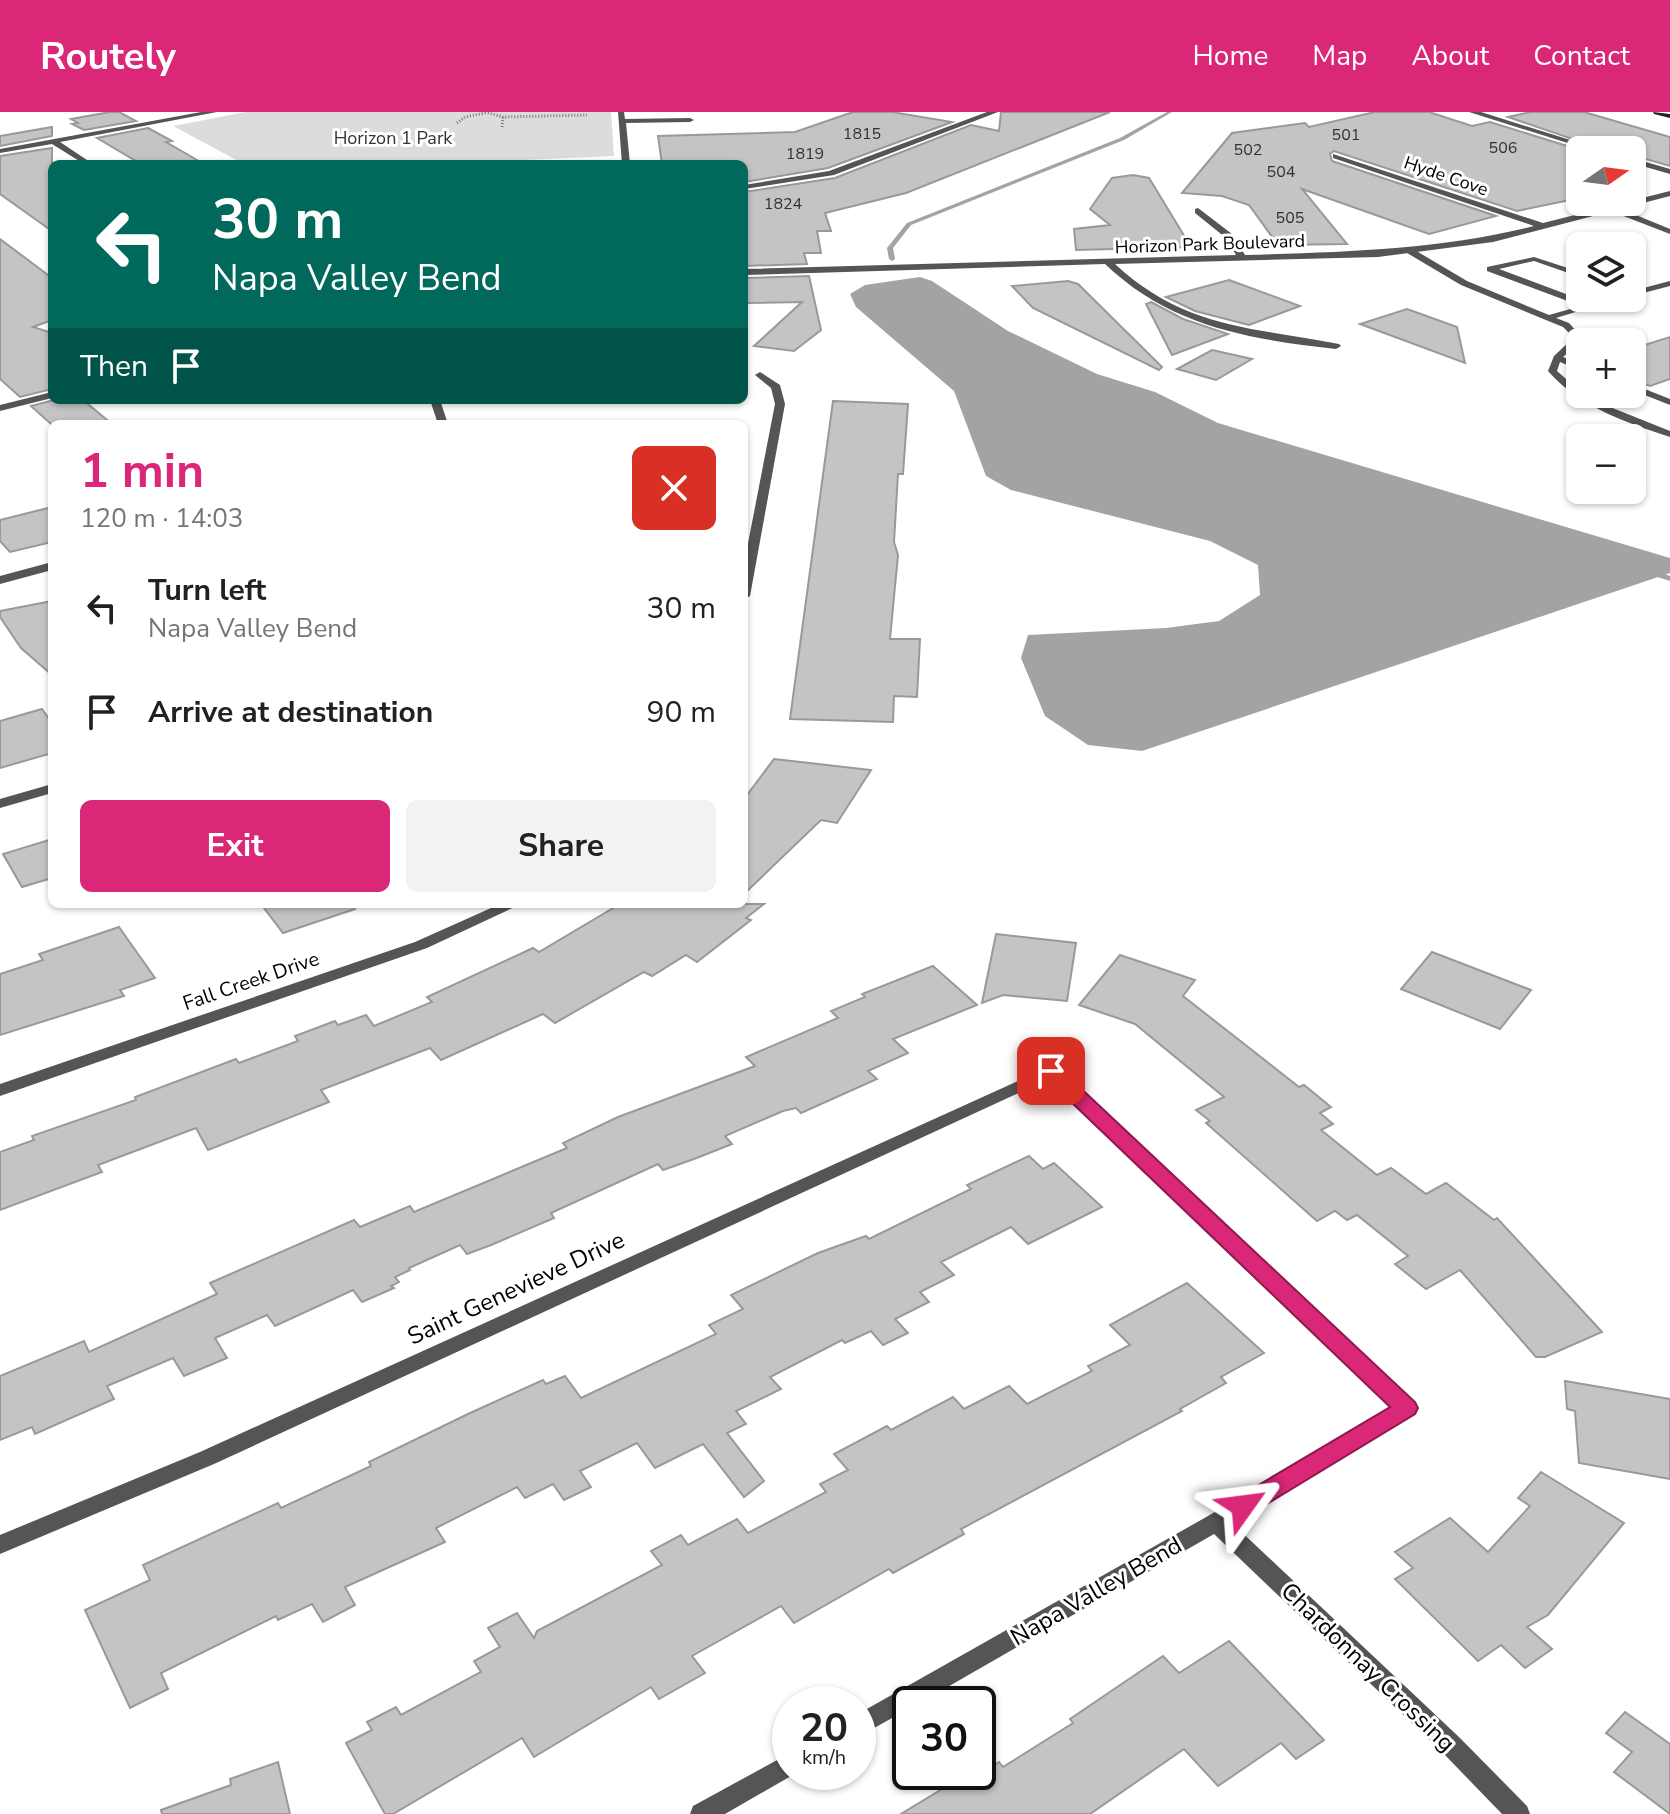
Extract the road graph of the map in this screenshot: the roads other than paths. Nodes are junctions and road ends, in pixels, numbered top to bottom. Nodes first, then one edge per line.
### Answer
1 (167, 112) edge
2 (213, 112) edge
3 (973, 112) edge
4 (1473, 112) edge
5 (1657, 112) edge
6 (991, 113) edge
7 (1670, 116) edge
8 (622, 117) edge
9 (178, 118) junction
10 (690, 120) dead end
11 (1566, 140) edge
12 (53, 141) junction
13 (0, 151) edge
14 (1336, 156) dead end
15 (83, 160) edge
16 (626, 160) edge
17 (1646, 164) edge
18 (1670, 172) edge
19 (748, 186) edge
20 (1670, 193) edge
21 (1646, 199) edge
22 (1198, 211) dead end
23 (1581, 216) edge
24 (1631, 216) edge
25 (1544, 226) junction
26 (1670, 232) edge
27 (1410, 251) junction
28 (1243, 259) junction
29 (1108, 262) junction
30 (1566, 270) edge
31 (748, 272) edge
32 (1670, 283) edge
33 (1646, 290) edge
34 (1566, 297) edge
35 (1569, 312) edge
36 (1551, 317) junction
37 (1336, 346) dead end
38 (1557, 358) junction
39 (1566, 362) edge
40 (760, 375) dead end
41 (1646, 393) edge
42 (48, 396) edge
43 (1670, 402) edge
44 (0, 408) edge
45 (1670, 434) edge
46 (748, 548) edge
47 (48, 567) edge
48 (0, 580) edge
49 (48, 789) edge
50 (0, 804) edge
51 (504, 908) edge
52 (1051, 1071) joint
53 (0, 1090) edge
54 (1216, 1522) junction
55 (0, 1545) edge
56 (876, 1716) edge
57 (772, 1774) edge
58 (702, 1814) edge
59 (1518, 1814) edge

1 - 9 street
2 - 9 street
3 - 6 street
4 - 11 street
5 - 7 main road
6 - 19 street
8 - 10 street
8 - 16 street
9 - 12 street
12 - 13 street
12 - 15 street
14 - 25 street, Hyde Cove
17 - 18 street
20 - 21 street, Horizon Park Boulevard
22 - 28 street
23 - 25 street, Horizon Park Boulevard
24 - 26 lane
25 - 27 street, Horizon Park Boulevard
27 - 28 street, Horizon Park Boulevard
27 - 36 lane
28 - 29 street, Horizon Park Boulevard
29 - 31 street, Horizon Park Boulevard
29 - 37 street
30 - 34 lane
32 - 33 lane
35 - 36 lane
36 - 38 lane
38 - 39 lane
38 - 45 lane
40 - 46 street
41 - 43 lane
42 - 44 street
47 - 48 street
49 - 50 street
51 - 53 street, Fall Creek Drive
52 - 54 street, Napa Valley Bend
52 - 55 street, Saint Genevieve Drive
54 - 56 street, Napa Valley Bend
54 - 59 street, Chardonnay Crossing
57 - 58 street

